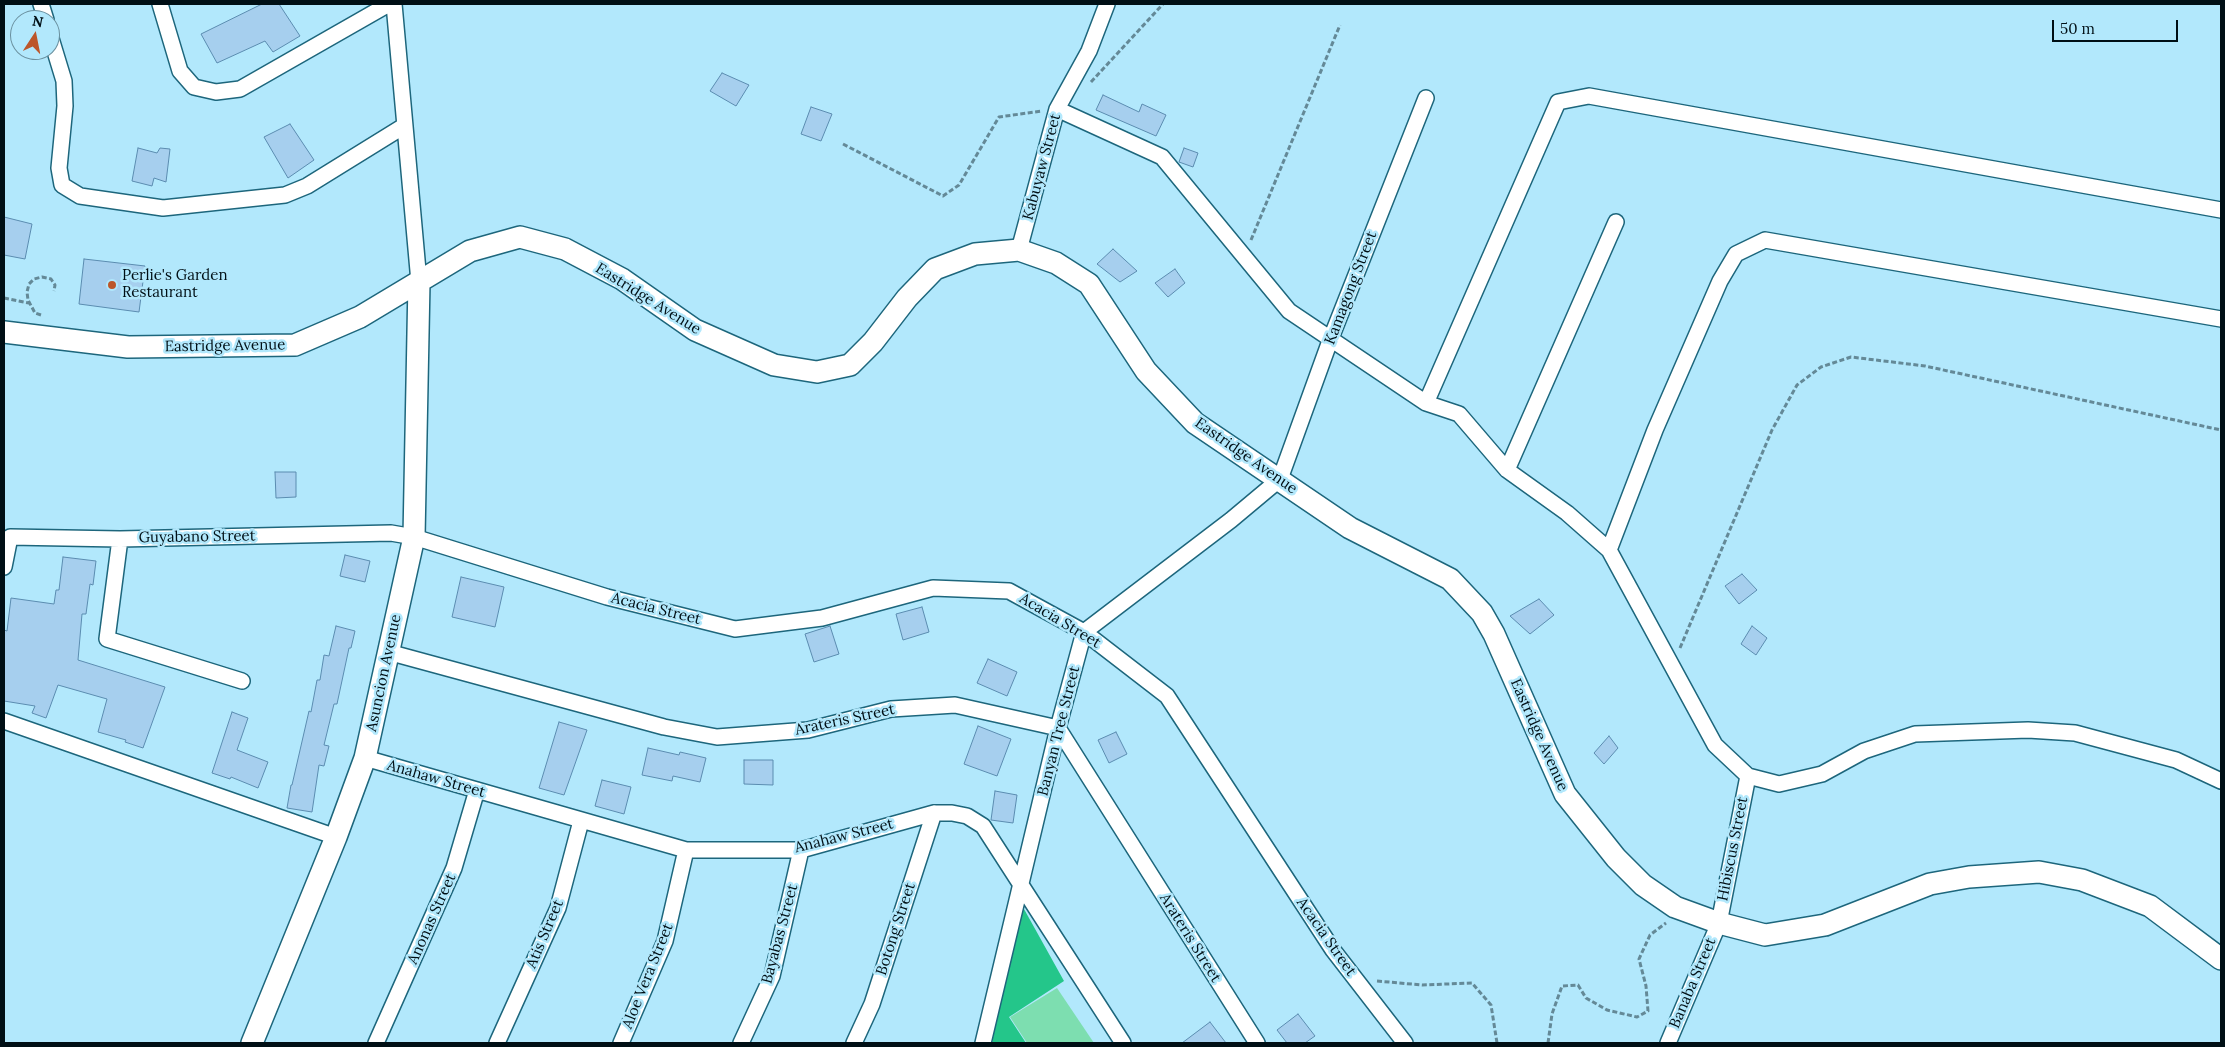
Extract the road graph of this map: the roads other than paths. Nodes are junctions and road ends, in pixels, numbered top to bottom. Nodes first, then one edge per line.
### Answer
1 (160, 4) edge
2 (389, 4) edge
3 (394, 4) edge
4 (1107, 4) edge
5 (58, 60) edge
6 (1426, 98) dead end
7 (1057, 110) junction
8 (404, 126) junction
9 (2221, 210) edge
10 (1616, 222) dead end
11 (1020, 250) junction
12 (419, 282) junction
13 (2221, 319) edge
14 (4, 332) edge
15 (1331, 338) junction
16 (1426, 403) junction
17 (1507, 470) junction
18 (1280, 480) junction
19 (414, 536) junction
20 (120, 539) junction
21 (1609, 550) junction
22 (4, 567) edge
23 (1084, 632) junction
24 (388, 652) junction
25 (242, 681) dead end
26 (4, 721) edge
27 (1058, 728) junction
28 (365, 758) junction
29 (1748, 776) junction
30 (2221, 781) edge
31 (477, 790) junction
32 (934, 813) junction
33 (581, 821) junction
34 (336, 836) junction
35 (686, 850) junction
36 (802, 850) junction
37 (1022, 884) junction
38 (1719, 923) junction
39 (2221, 959) edge
40 (252, 1043) edge
41 (376, 1043) edge
42 (497, 1043) edge
43 (621, 1043) edge
44 (741, 1043) edge
45 (854, 1043) edge
46 (983, 1043) edge
47 (1123, 1043) edge
48 (1257, 1043) edge
49 (1405, 1043) edge
50 (1668, 1043) edge

1 - 2 street
3 - 8 street
4 - 7 street, Kabuyaw Street
5 - 8 street
6 - 15 street, Kamagong Street
7 - 11 street, Kabuyaw Street
7 - 15 street
8 - 12 street
9 - 16 street
10 - 17 street
11 - 12 street, Eastridge Avenue
11 - 18 street, Eastridge Avenue
12 - 14 street, Eastridge Avenue
12 - 19 street, Asuncion Avenue
13 - 21 street
15 - 16 street
15 - 18 street, Kamagong Street
16 - 17 street
17 - 21 street
18 - 23 street
18 - 38 street, Eastridge Avenue
19 - 20 street, Guyabano Street
19 - 23 street, Acacia Street
19 - 24 street, Asuncion Avenue
20 - 22 street, Guyabano Street
20 - 25 street
21 - 29 street
23 - 27 street, Banyan Tree Street
23 - 49 street, Acacia Street
24 - 27 street, Arateris Street
24 - 28 street, Asuncion Avenue
26 - 34 street
27 - 37 street, Banyan Tree Street
27 - 48 street, Arateris Street
28 - 31 street, Anahaw Street
28 - 34 street, Asuncion Avenue
29 - 30 street
29 - 38 street, Hibiscus Street
31 - 33 street, Anahaw Street
31 - 41 street, Anonas Street
32 - 36 street, Anahaw Street
32 - 37 street, Anahaw Street
32 - 45 street, Botong Street
33 - 35 street, Anahaw Street
33 - 42 street, Atis Street
34 - 40 street, Asuncion Avenue
35 - 36 street, Anahaw Street
35 - 43 street, Aloe Vera Street
36 - 44 street, Bayabas Street
37 - 46 street, Banyan Tree Street
37 - 47 street, Anahaw Street
38 - 39 street, Eastridge Avenue
38 - 50 street, Banaba Street

